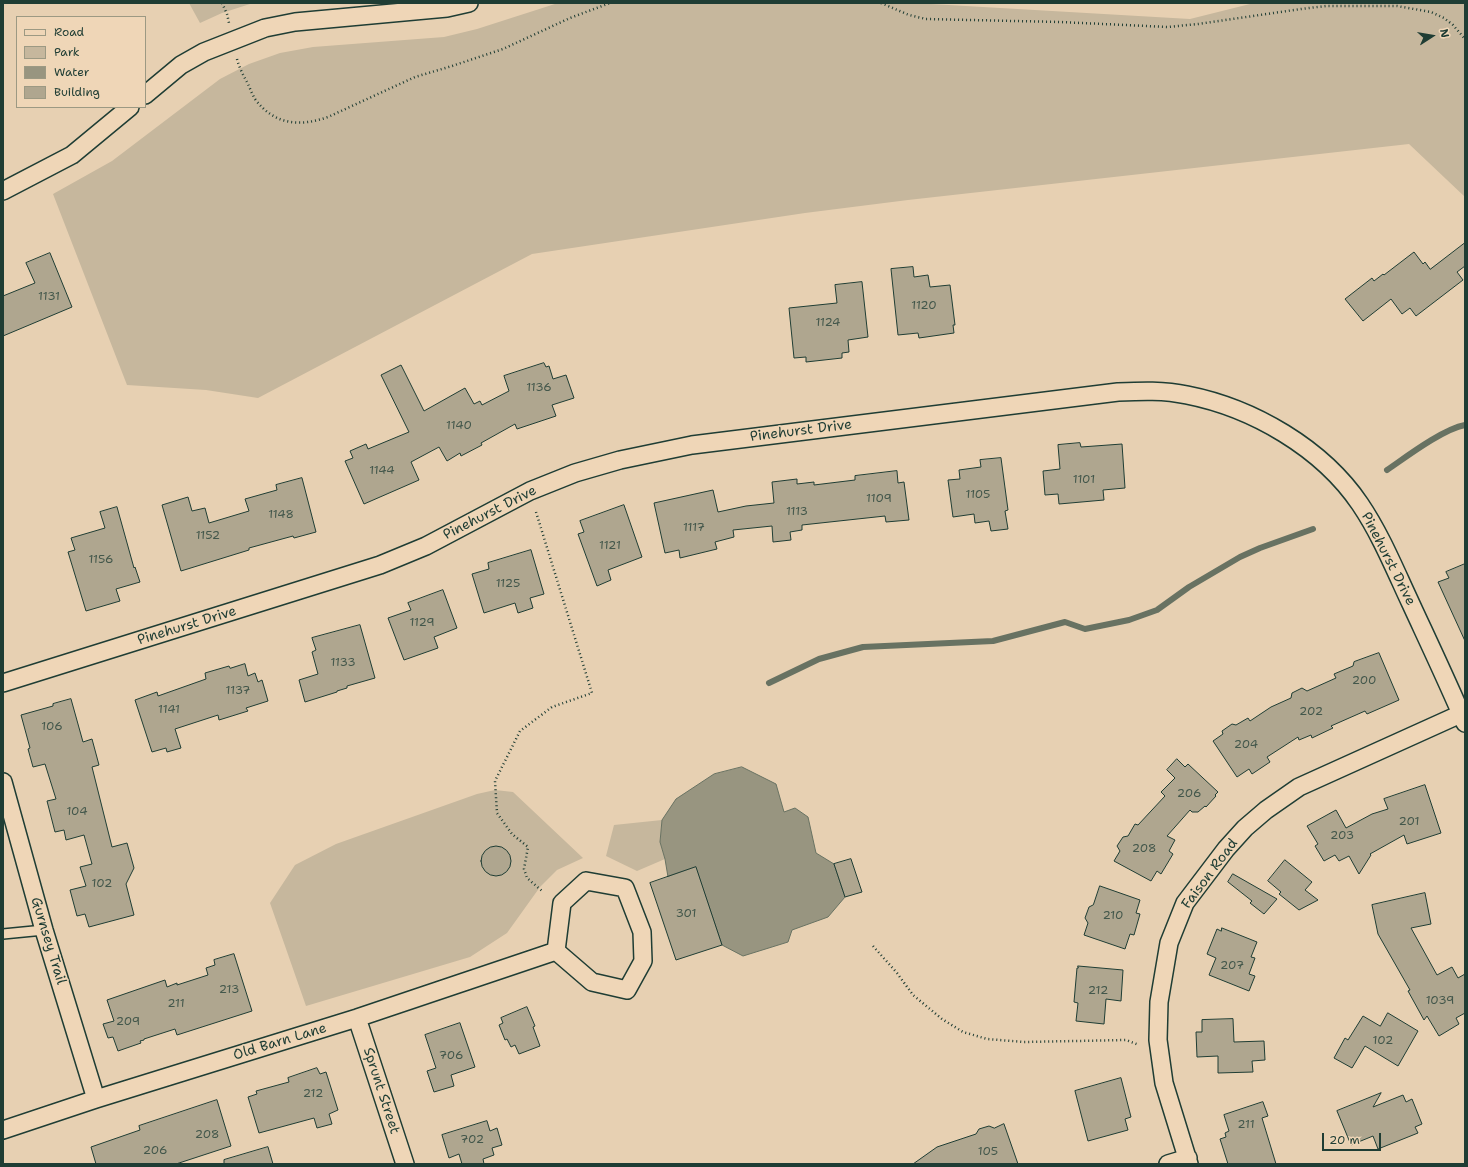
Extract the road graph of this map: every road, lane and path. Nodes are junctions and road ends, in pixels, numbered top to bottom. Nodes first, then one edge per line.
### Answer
1 (222, 3) edge
2 (469, 3) edge
3 (610, 3) edge
4 (881, 3) edge
5 (230, 26) dead end
6 (1465, 39) edge
7 (235, 54) dead end
8 (146, 94) edge
9 (129, 108) edge
10 (3, 191) edge
11 (536, 512) dead end
12 (3, 683) edge
13 (1464, 716) edge
14 (3, 782) edge
15 (542, 891) dead end
16 (44, 930) junction
17 (3, 934) edge
18 (873, 946) dead end
19 (556, 952) junction
20 (357, 1018) junction
21 (1139, 1045) dead end
22 (96, 1099) junction
23 (3, 1130) edge
24 (1188, 1161) edge
25 (406, 1164) edge
26 (1168, 1164) edge

1 - 5 path
2 - 8 street
3 - 7 path
4 - 6 path
9 - 10 street
11 - 15 path
12 - 13 street, Pinehurst Drive
13 - 24 street, Faison Road
14 - 16 street, Gurnsey Trail
16 - 17 lane
16 - 22 street, Gurnsey Trail
18 - 21 path
19 - 19 street
19 - 20 street, Old Barn Lane
20 - 22 street, Old Barn Lane
20 - 25 street, Sprunt Street
22 - 23 street, Old Barn Lane
24 - 26 street

